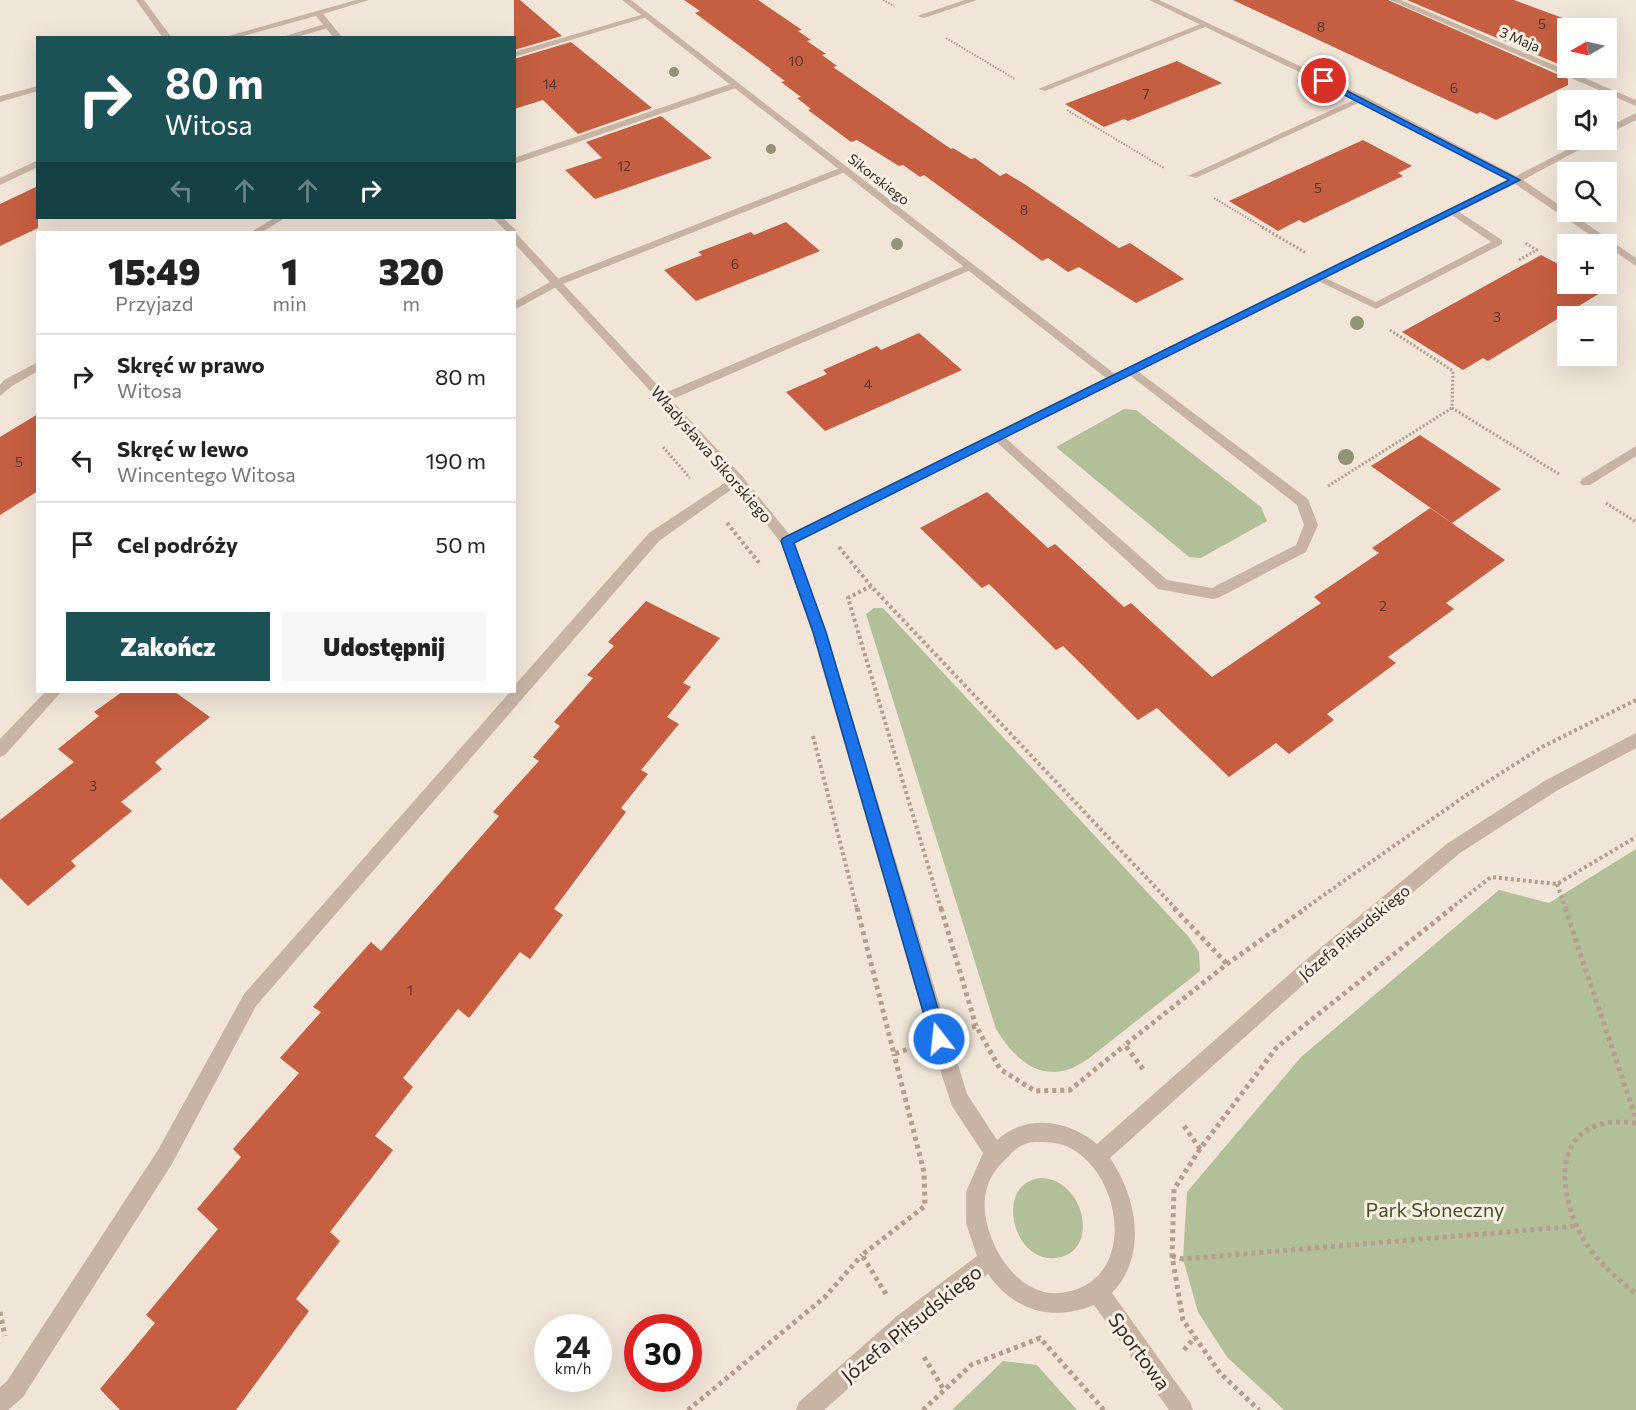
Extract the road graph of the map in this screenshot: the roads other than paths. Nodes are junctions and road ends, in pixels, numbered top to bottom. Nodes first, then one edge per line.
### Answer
1 (140, 0) edge
2 (365, 0) edge
3 (626, 0) edge
4 (973, 0) edge
5 (1153, 0) edge
6 (1394, 0) edge
7 (317, 12) junction
8 (646, 16) junction
9 (921, 16) dead end
10 (328, 25) junction
11 (1206, 26) junction
12 (167, 36) edge
13 (232, 36) edge
14 (290, 36) edge
15 (337, 36) edge
16 (516, 54) edge
17 (736, 85) junction
18 (36, 89) edge
19 (1042, 89) dead end
20 (0, 99) edge
21 (1363, 99) junction
22 (1636, 103) edge
23 (1636, 117) edge
24 (1617, 126) edge
25 (1573, 150) edge
26 (516, 160) edge
27 (36, 164) edge
28 (845, 168) junction
29 (1192, 176) dead end
30 (1516, 180) junction
31 (0, 182) edge
32 (1453, 211) junction
33 (278, 219) edge
34 (499, 219) edge
35 (258, 231) edge
36 (510, 231) edge
37 (516, 237) edge
38 (1636, 263) edge
39 (969, 267) junction
40 (1317, 279) junction
41 (556, 283) junction
42 (516, 306) edge
43 (36, 367) edge
44 (1131, 370) junction
45 (1114, 379) junction
46 (0, 392) edge
47 (664, 398) junction
48 (997, 437) junction
49 (1636, 450) edge
50 (738, 479) junction
51 (1586, 482) dead end
52 (787, 541) junction
53 (53, 693) edge
54 (1636, 740) edge
55 (0, 750) edge
56 (994, 1152) junction
57 (1097, 1157) junction
58 (989, 1260) junction
59 (1098, 1292) junction
60 (0, 1402) edge
61 (807, 1410) edge
62 (1182, 1410) edge

1 - 12 street
2 - 7 street
3 - 8 street, Sikorskiego
4 - 9 street
5 - 11 street
6 - 22 street, 3 Maja
7 - 10 street
7 - 13 street
8 - 16 street
8 - 17 street, Sikorskiego
10 - 14 street
10 - 15 street
11 - 19 street
11 - 21 street
17 - 26 street
17 - 28 street, Sikorskiego
18 - 20 street
21 - 29 street
21 - 30 street
23 - 24 street
25 - 30 street
27 - 31 street
28 - 39 street, Sikorskiego
28 - 41 street
30 - 32 street
30 - 38 street
32 - 40 street
32 - 40 street
33 - 35 street
34 - 36 street, Władysława Sikorskiego
37 - 41 street, Władysława Sikorskiego
39 - 45 street, Sikorskiego
39 - 47 street
40 - 44 street
41 - 42 street
41 - 47 street, Władysława Sikorskiego
43 - 46 street
44 - 45 street
44 - 48 street
45 - 48 street
47 - 50 street, Władysława Sikorskiego
48 - 52 street
49 - 51 street
50 - 52 street, Władysława Sikorskiego
50 - 60 street
52 - 56 street, Władysława Sikorskiego
53 - 55 street
54 - 57 street, Józefa Piłsudskiego
56 - 57 street
56 - 58 street
57 - 59 street
58 - 59 street
58 - 61 street, Józefa Piłsudskiego
59 - 62 street, Sportowa

